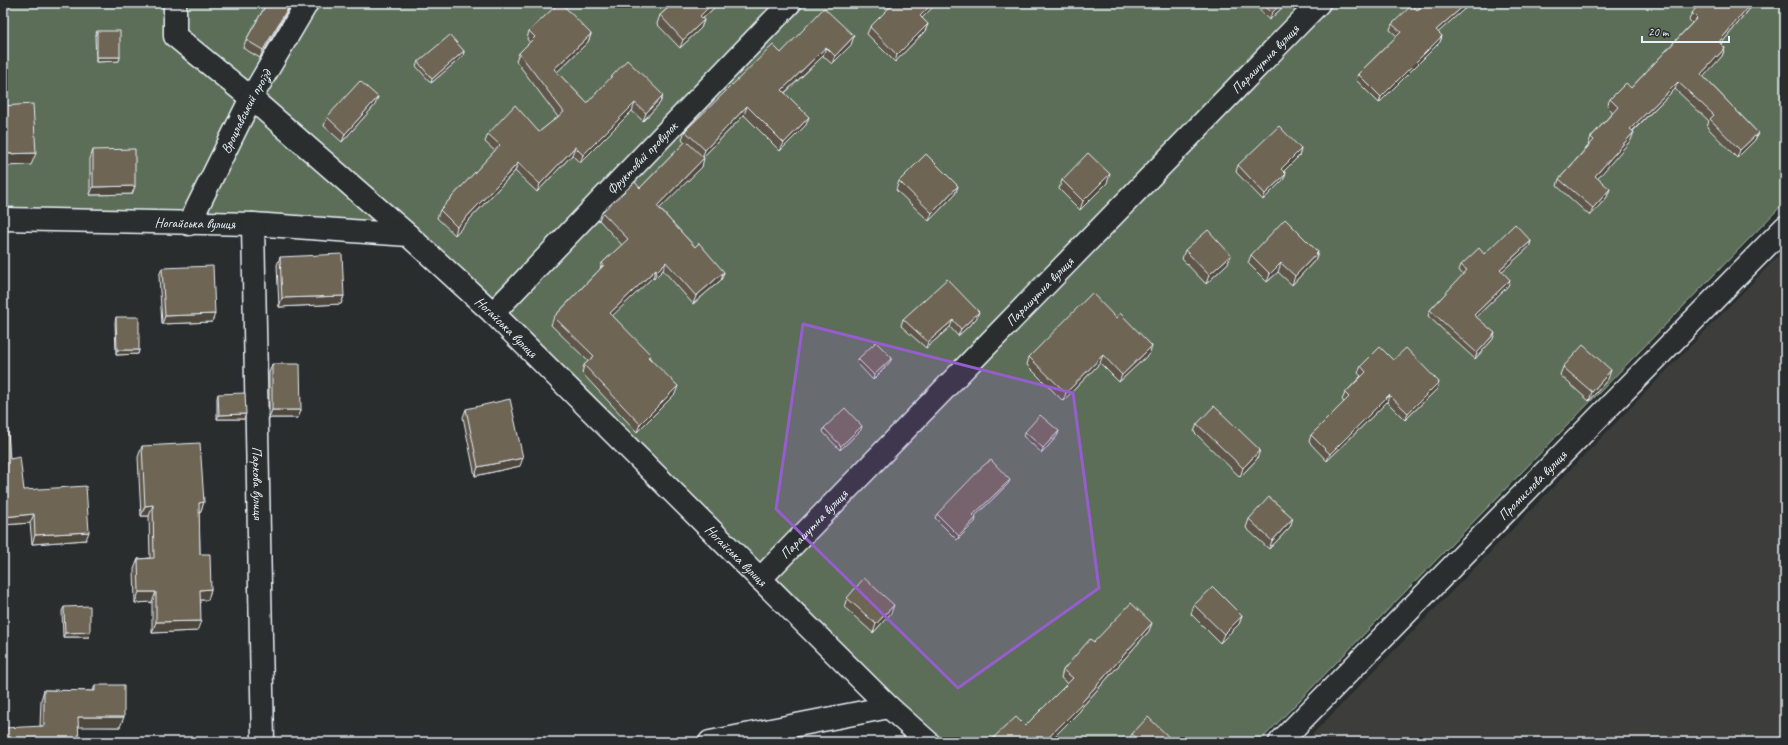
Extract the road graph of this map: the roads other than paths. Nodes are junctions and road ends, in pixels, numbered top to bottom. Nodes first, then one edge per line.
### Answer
1 (175, 3) edge
2 (307, 3) edge
3 (790, 3) edge
4 (1318, 3) edge
5 (251, 98) junction
6 (3, 219) edge
7 (189, 224) junction
8 (253, 224) junction
9 (1785, 227) edge
10 (408, 235) junction
11 (493, 313) junction
12 (760, 578) junction
13 (889, 707) junction
14 (263, 742) edge
15 (710, 742) edge
16 (928, 742) edge
17 (1280, 742) edge

1 - 5 street
2 - 5 street, Вроцлавський проїзд
3 - 11 street, Фруктовий провулок
4 - 12 street, Парашутна вулиця
5 - 7 street, Вроцлавський проїзд
5 - 10 street
6 - 7 street, Ногайська вулиця
7 - 8 street, Ногайська вулиця
8 - 10 street, Ногайська вулиця
8 - 14 street, Паркова вулиця
9 - 17 street, Промислова вулиця
10 - 11 street, Ногайська вулиця
11 - 12 street, Ногайська вулиця
12 - 13 street, Ногайська вулиця
13 - 15 street
13 - 16 street

